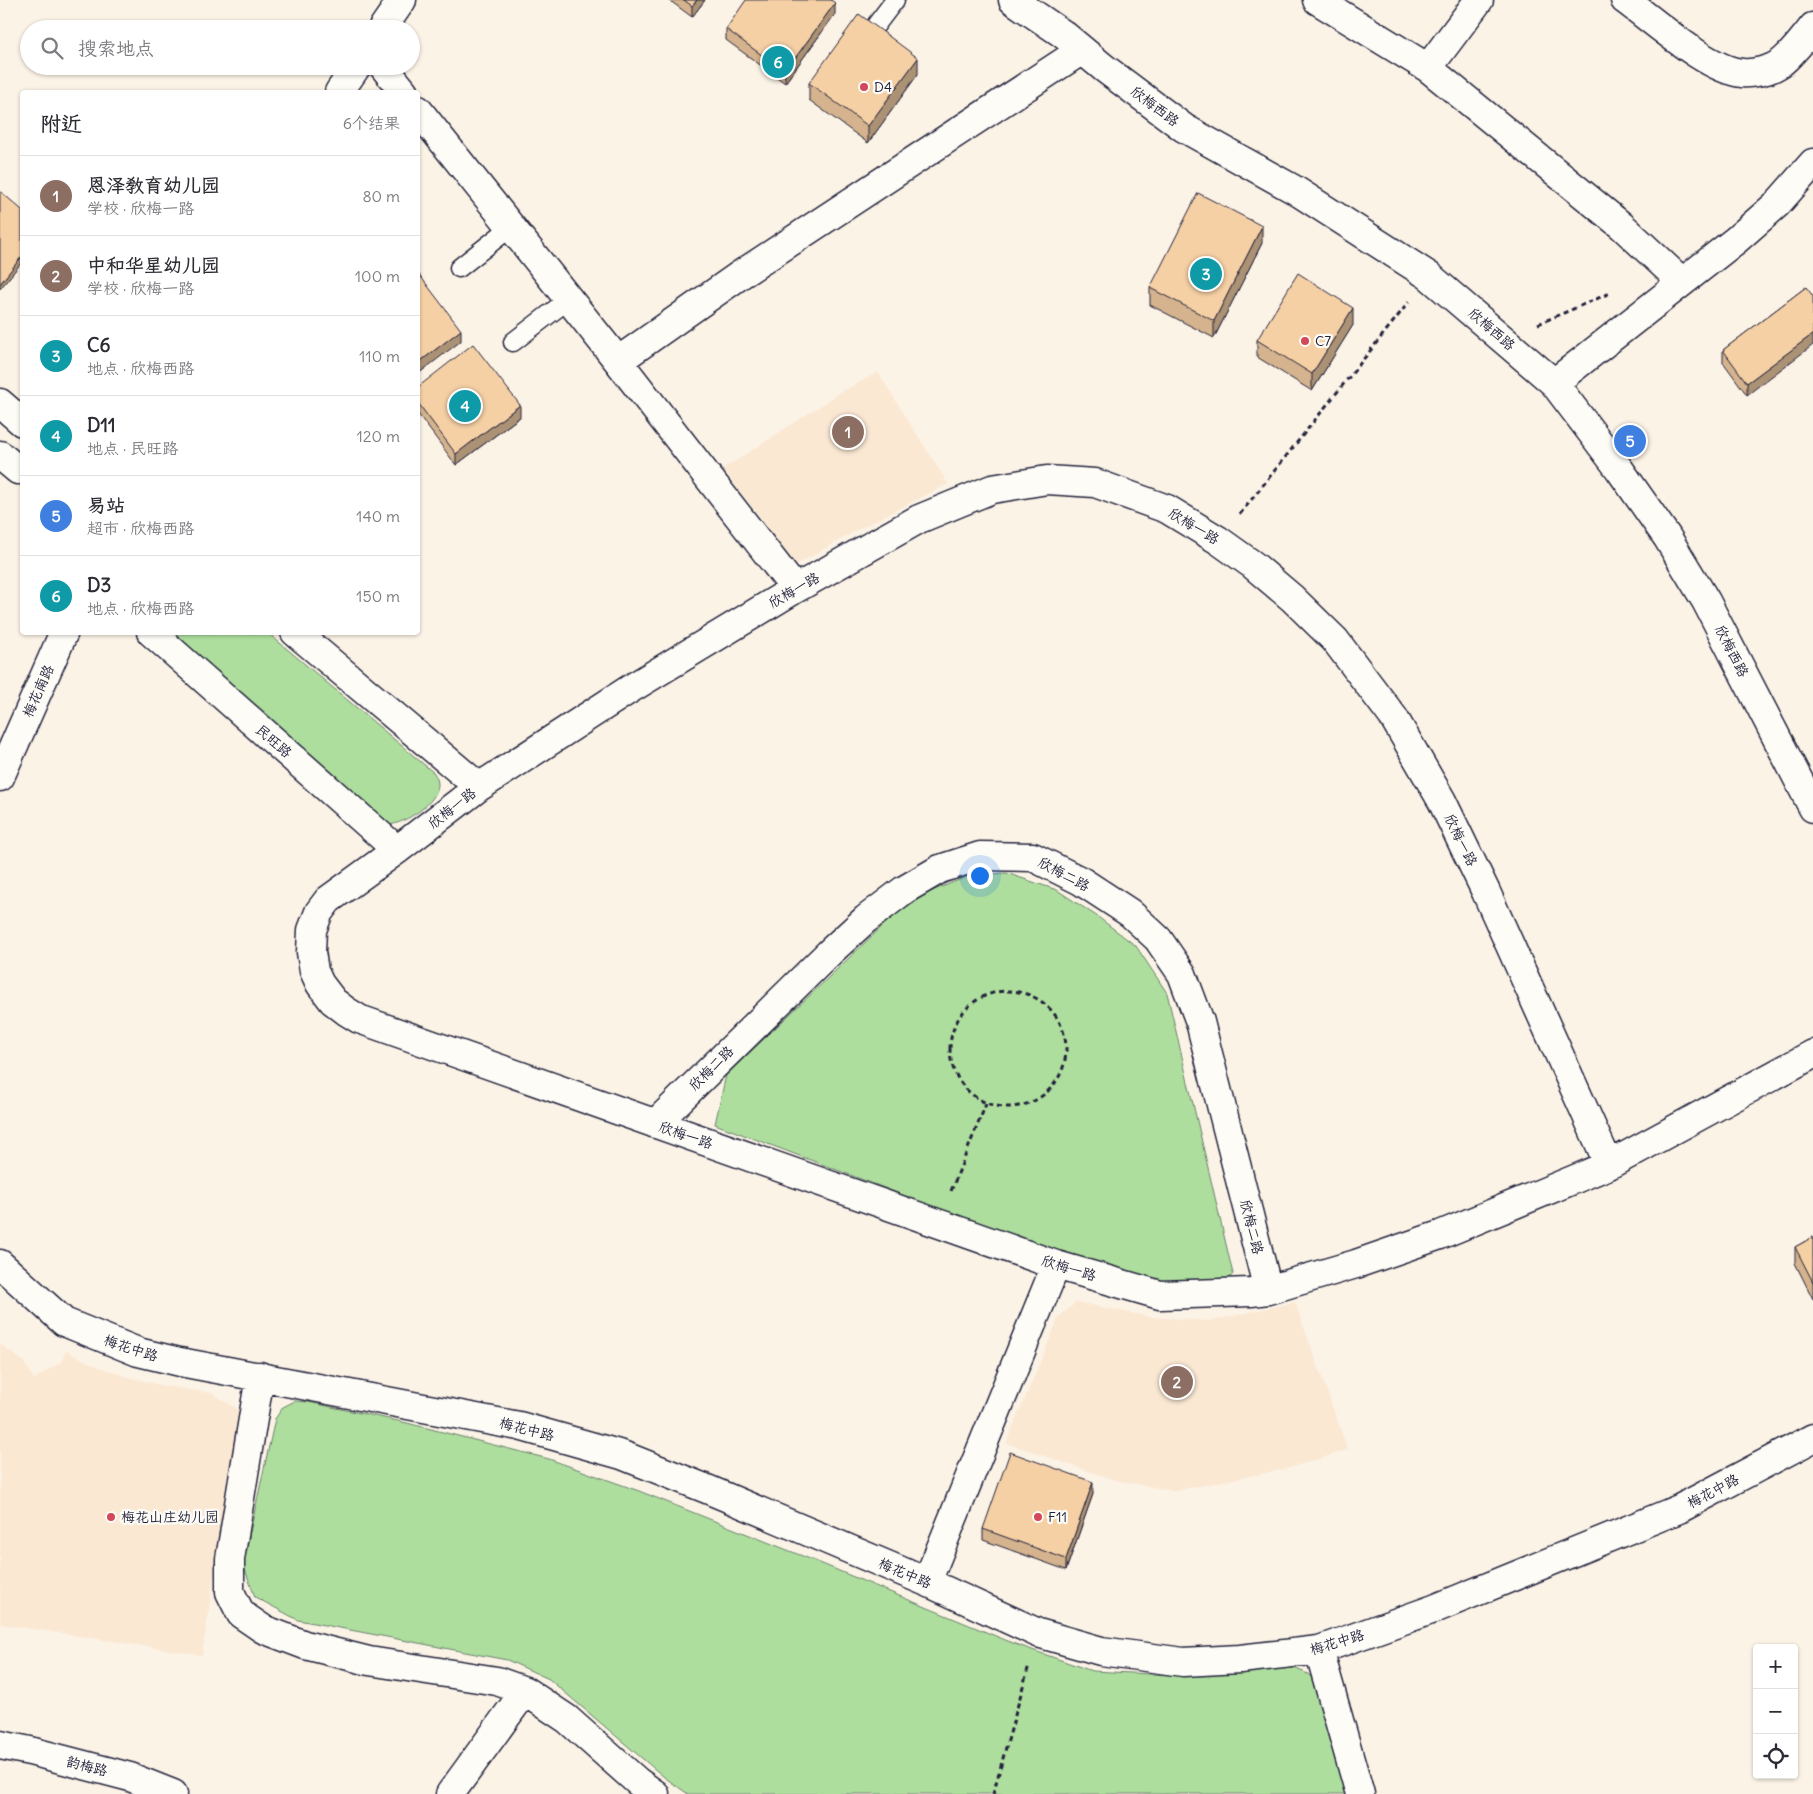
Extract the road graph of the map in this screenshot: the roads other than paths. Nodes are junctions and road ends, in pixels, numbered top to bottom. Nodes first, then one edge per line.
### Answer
1 (402, 0) edge
2 (895, 0) edge
3 (1013, 0) edge
4 (1317, 0) edge
5 (1480, 0) edge
6 (1625, 0) edge
7 (388, 20) edge
8 (876, 25) edge
9 (1813, 26) edge
10 (1082, 50) junction
11 (1428, 68) junction
12 (351, 75) edge
13 (390, 75) edge
14 (340, 90) edge
15 (402, 90) edge
16 (420, 113) edge
17 (1813, 163) edge
18 (511, 227) junction
19 (459, 268) dead end
20 (1682, 282) junction
21 (569, 299) junction
22 (513, 342) dead end
23 (618, 361) junction
24 (1554, 383) junction
25 (0, 403) edge
26 (20, 420) edge
27 (795, 589) junction
28 (63, 635) edge
29 (154, 635) edge
30 (299, 635) edge
31 (1, 769) edge
32 (479, 787) junction
33 (1813, 808) edge
34 (397, 850) junction
35 (1813, 1054) edge
36 (655, 1124) junction
37 (1609, 1165) junction
38 (0, 1264) edge
39 (1056, 1265) junction
40 (1268, 1290) junction
41 (260, 1376) junction
42 (1813, 1438) edge
43 (927, 1582) junction
44 (1319, 1650) junction
45 (525, 1691) junction
46 (0, 1745) edge
47 (173, 1794) edge
48 (450, 1794) edge
49 (655, 1794) edge
50 (1360, 1794) edge

1 - 7 street
2 - 8 lane
3 - 10 street, 欣梅西路
4 - 11 street
5 - 11 street
6 - 9 street
10 - 23 street
10 - 24 street, 欣梅西路
11 - 20 street
12 - 14 street
13 - 15 street
16 - 18 street
17 - 20 street
18 - 19 lane
18 - 21 street
20 - 24 street
21 - 22 lane
21 - 23 street
23 - 27 street
24 - 33 street, 欣梅西路
25 - 26 street
27 - 32 street, 欣梅一路
27 - 37 street, 欣梅一路
28 - 31 street, 梅花南路
29 - 34 street, 民旺路
30 - 32 street
32 - 34 street, 欣梅一路
34 - 36 street, 欣梅一路
35 - 37 street, 欣梅一路
36 - 39 street, 欣梅一路
36 - 40 street, 欣梅二路
37 - 40 street, 欣梅一路
38 - 41 street, 梅花中路
39 - 40 street, 欣梅一路
39 - 43 street
41 - 43 street, 梅花中路
41 - 45 street
42 - 44 street, 梅花中路
43 - 44 street, 梅花中路
44 - 50 street
45 - 48 street
45 - 49 street
46 - 47 street, 韵梅路

